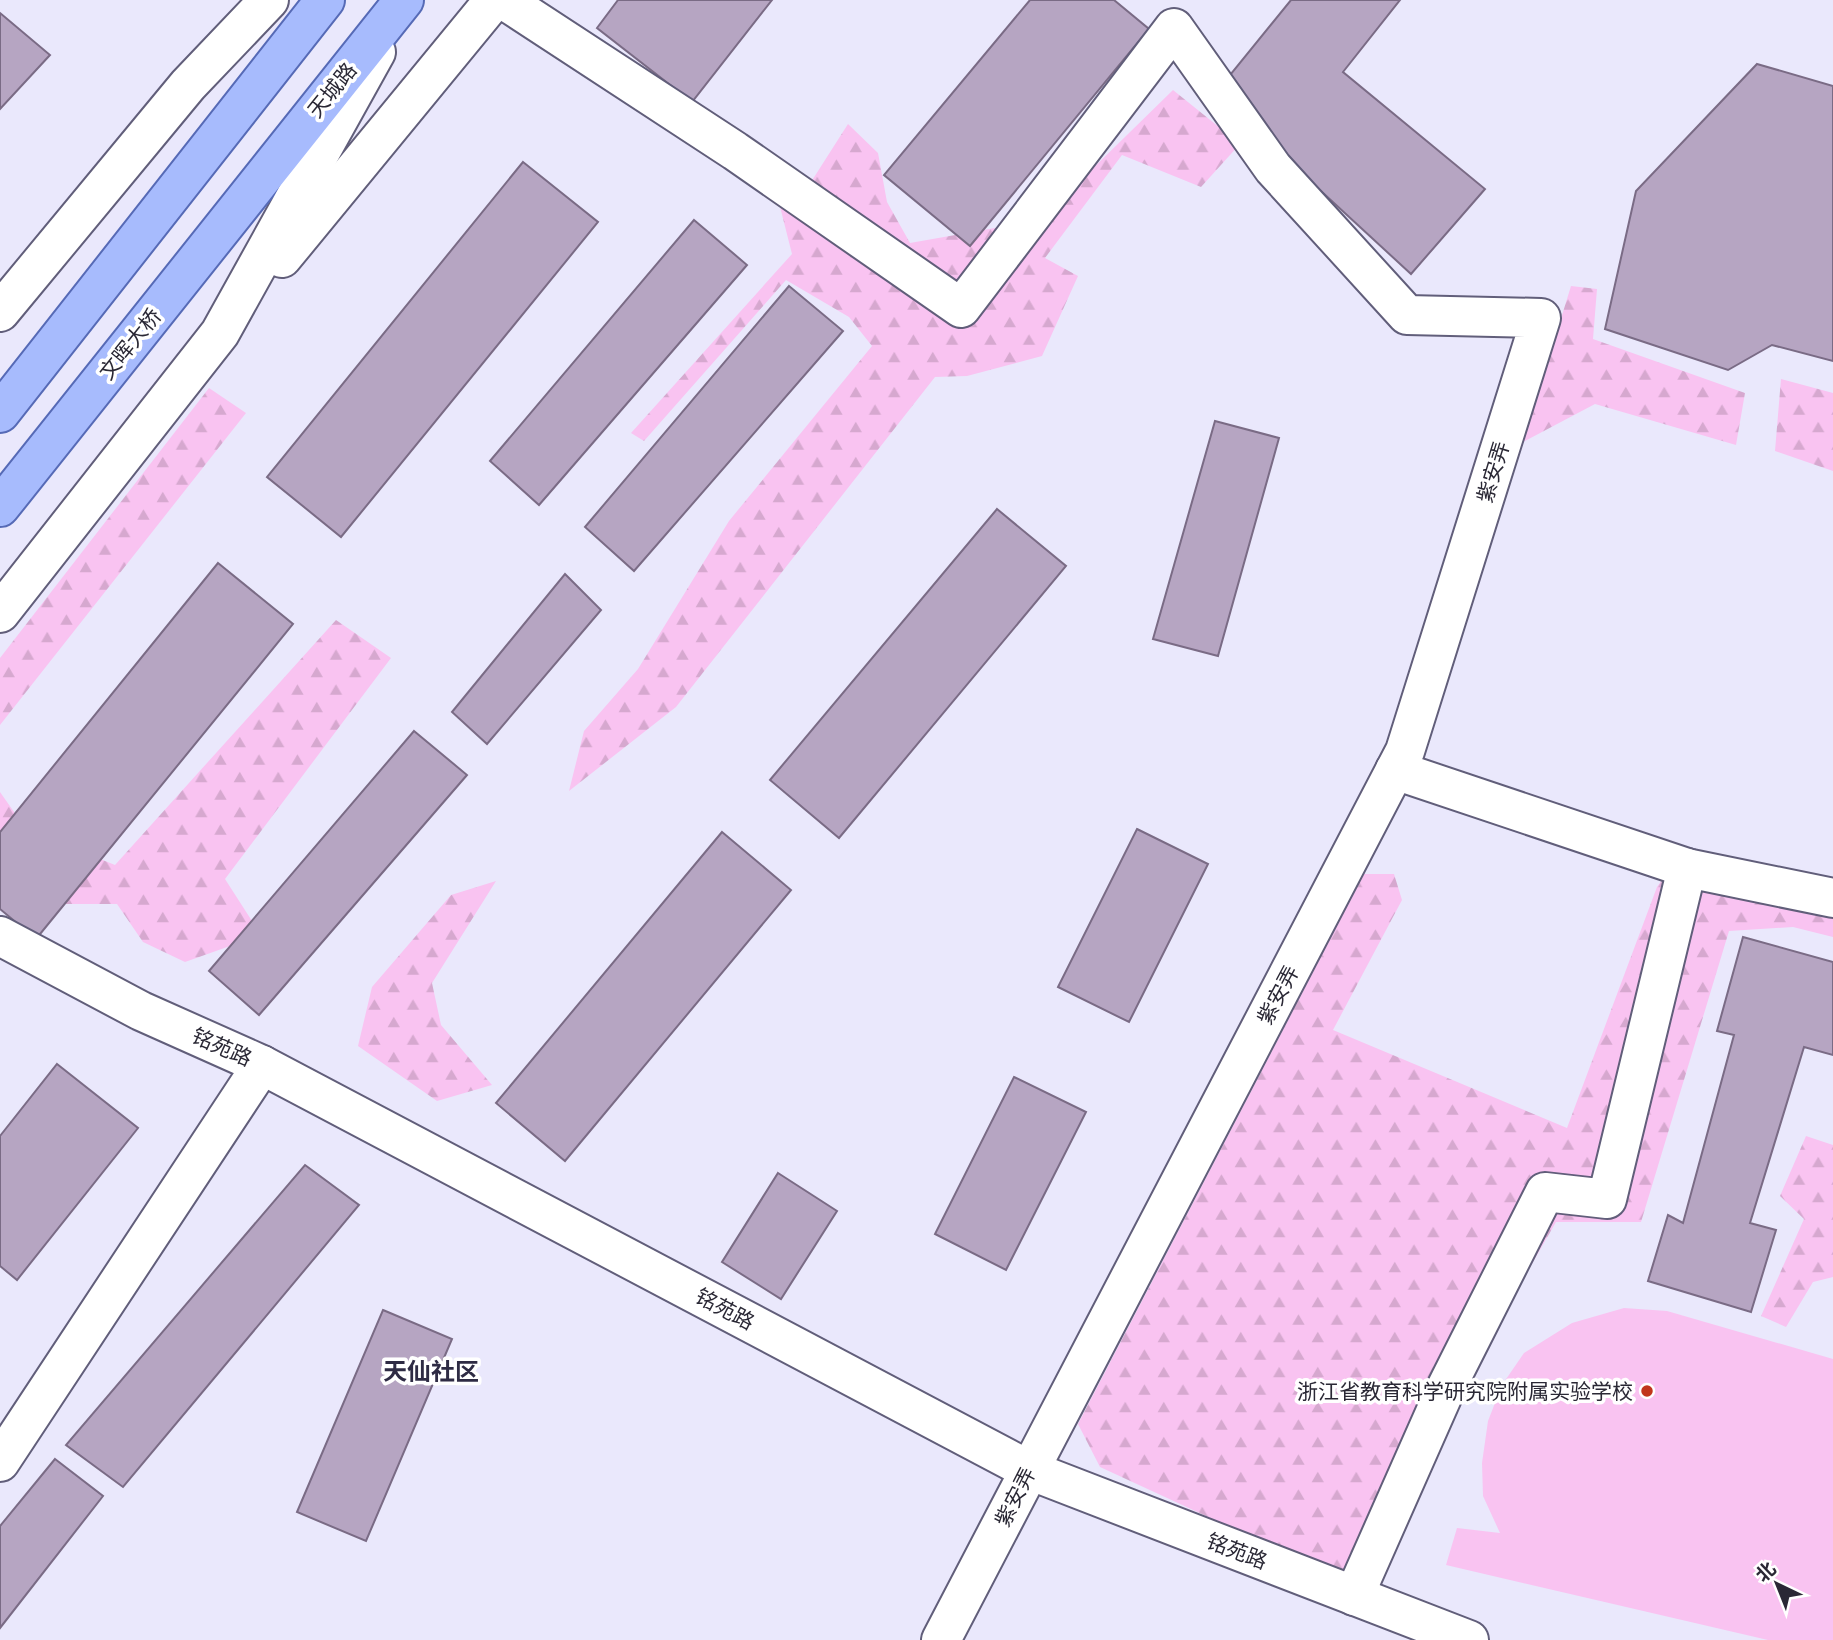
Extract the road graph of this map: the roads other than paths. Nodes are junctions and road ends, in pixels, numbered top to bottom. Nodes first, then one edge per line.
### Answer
1 (252, 0) edge
2 (269, 0) edge
3 (325, 0) edge
4 (405, 0) edge
5 (494, 0) edge
6 (504, 0) edge
7 (188, 85) junction
8 (259, 181) joint
9 (0, 312) edge
10 (220, 332) junction
11 (0, 413) edge
12 (0, 507) edge
13 (0, 613) edge
14 (1395, 770) junction
15 (1687, 868) junction
16 (1833, 898) edge
17 (0, 936) edge
18 (262, 1065) junction
19 (0, 1462) edge
20 (1029, 1470) junction
21 (1354, 1596) junction
22 (941, 1640) edge
23 (1469, 1640) edge

1 - 7 street
2 - 7 street
3 - 11 main road
4 - 8 main road, 天城路
4 - 10 street
5 - 10 street
6 - 14 street, 紫安弄
7 - 9 street
8 - 12 main road, 文晖大桥
10 - 13 street
14 - 15 street
14 - 20 street, 紫安弄
15 - 16 street
15 - 21 street
17 - 18 street, 铭苑路
18 - 19 street
18 - 20 street, 铭苑路
20 - 21 street, 铭苑路
20 - 22 street, 紫安弄
21 - 23 street, 铭苑路

